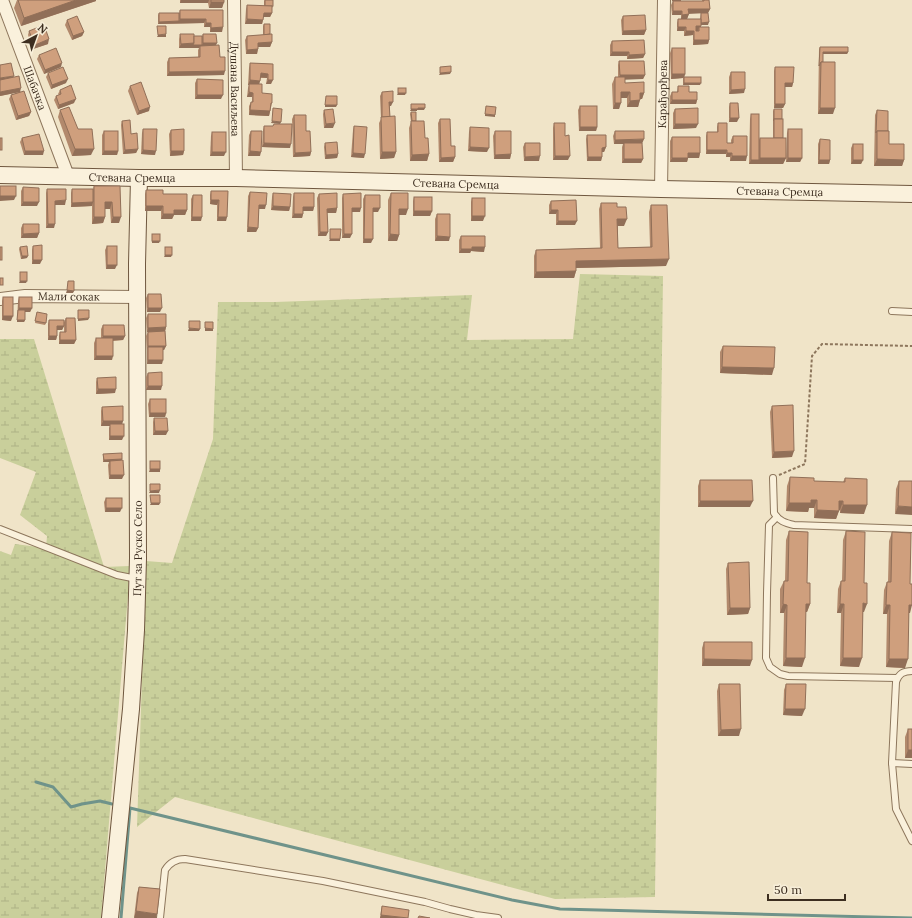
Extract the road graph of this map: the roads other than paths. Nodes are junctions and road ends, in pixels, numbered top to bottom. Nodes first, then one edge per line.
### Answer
1 (2, 0) edge
2 (234, 0) edge
3 (664, 0) edge
4 (0, 175) edge
5 (68, 176) junction
6 (139, 178) junction
7 (236, 178) junction
8 (661, 189) junction
9 (912, 194) edge
10 (138, 297) junction
11 (0, 300) edge
12 (892, 312) dead end
13 (912, 312) edge
14 (773, 478) road end
15 (777, 517) junction
16 (0, 529) edge
17 (912, 529) edge
18 (138, 579) junction
19 (912, 671) edge
20 (897, 678) junction
21 (892, 763) junction
22 (912, 764) edge
23 (912, 841) edge
24 (110, 918) edge
25 (160, 918) edge
26 (498, 918) edge

1 - 5 street, Шабачка
2 - 7 street, Душана Васиљева
3 - 8 street, Карађорђева
4 - 5 main road, Стевана Сремца
5 - 6 main road, Стевана Сремца
6 - 7 main road, Стевана Сремца
6 - 10 main road, Пут за Руско Село
7 - 8 main road, Стевана Сремца
8 - 9 main road, Стевана Сремца
10 - 11 street, Мали сокак
10 - 18 main road, Пут за Руско Село
12 - 13 lane
14 - 15 lane
15 - 17 lane
15 - 20 lane
16 - 18 lane
18 - 24 main road, Пут за Руско Село
19 - 20 lane
20 - 21 lane
21 - 22 lane
21 - 23 lane
25 - 26 lane

